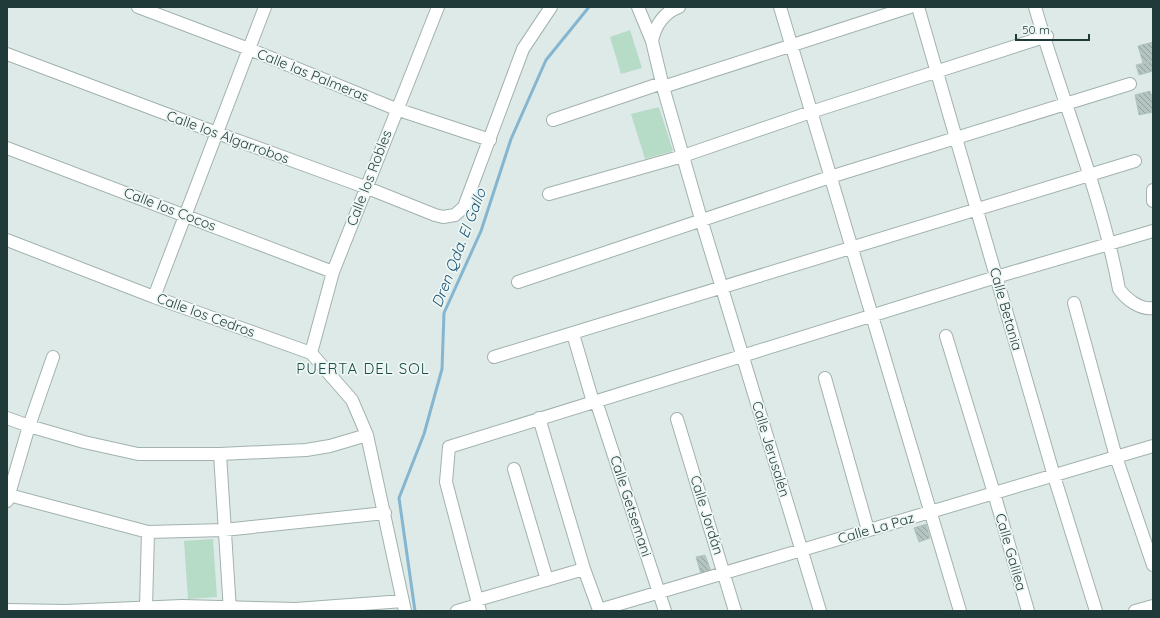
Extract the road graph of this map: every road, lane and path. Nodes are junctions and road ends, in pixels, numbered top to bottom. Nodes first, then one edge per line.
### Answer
1 (138, 7) edge
2 (265, 7) edge
3 (438, 7) edge
4 (551, 7) edge
5 (638, 7) edge
6 (679, 7) edge
7 (780, 7) edge
8 (910, 7) edge
9 (918, 7) edge
10 (1035, 7) edge
11 (1045, 36) junction
12 (652, 41) junction
13 (791, 46) junction
14 (249, 48) junction
15 (7, 54) edge
16 (937, 72) junction
17 (1130, 84) dead end
18 (663, 85) junction
19 (1065, 104) junction
20 (396, 109) junction
21 (810, 112) junction
22 (553, 120) dead end
23 (217, 133) junction
24 (956, 138) junction
25 (490, 140) junction
26 (7, 148) edge
27 (683, 156) junction
28 (1136, 161) dead end
29 (1089, 175) junction
30 (830, 177) junction
31 (365, 187) junction
32 (1153, 190) edge
33 (549, 194) dead end
34 (1153, 201) edge
35 (977, 209) junction
36 (186, 215) junction
37 (701, 219) junction
38 (1153, 231) edge
39 (7, 240) edge
40 (1108, 244) junction
41 (852, 247) junction
42 (333, 272) junction
43 (996, 276) junction
44 (518, 282) dead end
45 (722, 287) junction
46 (154, 297) junction
47 (1074, 303) dead end
48 (1153, 308) edge
49 (872, 315) junction
50 (573, 334) junction
51 (946, 336) dead end
52 (311, 353) junction
53 (742, 355) junction
54 (53, 357) dead end
55 (494, 358) dead end
56 (825, 378) dead end
57 (594, 401) junction
58 (7, 418) edge
59 (539, 418) junction
60 (677, 419) dead end
61 (29, 426) junction
62 (367, 435) junction
63 (1153, 446) edge
64 (220, 454) junction
65 (1116, 458) junction
66 (514, 469) dead end
67 (1054, 476) junction
68 (994, 493) junction
69 (8, 498) edge
70 (932, 512) junction
71 (384, 513) junction
72 (224, 530) junction
73 (868, 530) junction
74 (148, 532) junction
75 (801, 550) junction
76 (1153, 565) edge
77 (584, 569) junction
78 (724, 573) junction
79 (547, 580) junction
80 (659, 592) junction
81 (478, 605) edge
82 (404, 606) edge
83 (1153, 606) edge
84 (146, 607) junction
85 (230, 609) edge
86 (7, 610) edge
87 (456, 611) edge
88 (665, 611) edge
89 (735, 611) edge
90 (820, 611) edge
91 (960, 611) edge
92 (1028, 611) edge
93 (1096, 611) edge
94 (1135, 611) edge

1 - 14 street, Calle las Palmeras
2 - 14 street
3 - 20 street, Calle los Robles
4 - 25 street
5 - 12 street, Calle Jerusalén
6 - 12 street
7 - 13 street
8 - 13 street
9 - 16 street, Calle Betania
10 - 11 street
11 - 16 street
11 - 19 street
12 - 18 street, Calle Jerusalén
13 - 18 street
13 - 21 street
14 - 20 street, Calle las Palmeras
14 - 23 street
15 - 23 street, Calle los Algarrobos
16 - 21 street
16 - 24 street, Calle Betania
17 - 19 street
18 - 22 street
18 - 27 street, Calle Jerusalén
19 - 24 street
19 - 29 street
20 - 25 street, Calle las Palmeras
20 - 31 street, Calle los Robles
21 - 27 street
21 - 30 street
23 - 31 street, Calle los Algarrobos
23 - 36 street
24 - 30 street
24 - 35 street, Calle Betania
25 - 31 street, Calle los Algarrobos
26 - 36 street, Calle los Cocos
27 - 33 street
27 - 37 street, Calle Jerusalén
28 - 29 street
29 - 35 street
29 - 40 street
30 - 37 street
30 - 41 street
31 - 42 street, Calle los Robles
32 - 34 street
35 - 41 street
35 - 43 street, Calle Betania
36 - 42 street, Calle los Cocos
36 - 46 street
37 - 44 street
37 - 45 street, Calle Jerusalén
38 - 40 street
39 - 46 street, Calle los Cedros
40 - 43 street
40 - 48 street
41 - 45 street
41 - 49 street
42 - 52 street, Calle los Robles
43 - 49 street
43 - 67 street, Calle Betania
45 - 50 street
45 - 53 street, Calle Jerusalén
46 - 52 street, Calle los Cedros
47 - 65 street
49 - 53 street
49 - 70 street
50 - 55 street
50 - 57 street, Calle Getsemani
51 - 68 street, Calle Galilea
52 - 62 street, Calle los Cedros
53 - 57 street
53 - 75 street, Calle Jerusalén
54 - 61 street
56 - 73 street
57 - 59 street
57 - 80 street, Calle Getsemani
58 - 61 street
59 - 77 street
59 - 81 street
60 - 78 street, Calle Jordán
61 - 64 street
61 - 69 street
62 - 64 street
62 - 71 street, Calle los Cedros
63 - 65 street, Calle La Paz
64 - 72 street
65 - 67 street, Calle La Paz
65 - 76 street
66 - 79 street
67 - 68 street, Calle La Paz
67 - 93 street, Calle Betania
68 - 70 street, Calle La Paz
68 - 92 street, Calle Galilea
69 - 74 street
70 - 73 street, Calle La Paz
70 - 91 street
71 - 72 street
71 - 82 street, Calle los Cedros
72 - 74 street
72 - 85 street
73 - 75 street, Calle La Paz
74 - 84 street
75 - 78 street, Calle La Paz
75 - 90 street, Calle Jerusalén
77 - 79 street
77 - 80 street, Calle La Paz
78 - 80 street, Calle La Paz
78 - 89 street, Calle Jordán
79 - 81 street
80 - 88 street, Calle Getsemani
81 - 87 street
82 - 85 street
83 - 94 street
84 - 85 street
84 - 86 street

